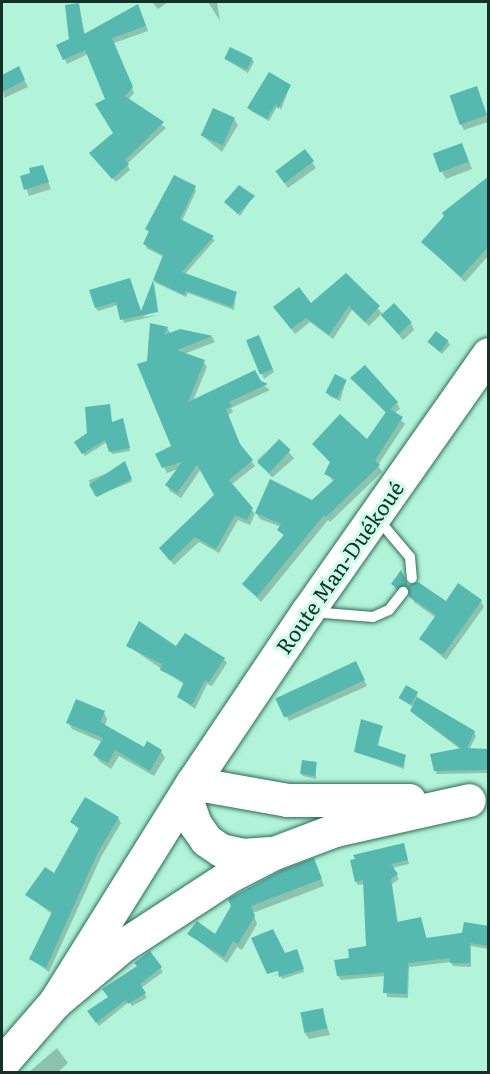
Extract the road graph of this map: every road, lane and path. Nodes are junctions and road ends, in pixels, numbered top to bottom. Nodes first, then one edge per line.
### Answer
1 (489, 354) edge
2 (375, 515) junction
3 (412, 578) dead end
4 (403, 592) dead end
5 (306, 612) junction
6 (188, 789) junction
7 (479, 799) edge
8 (274, 853) junction
9 (55, 1002) junction
10 (2, 1063) edge

1 - 2 main road, Route Man-Duékoué
2 - 3 lane
2 - 5 main road, Route Man-Duékoué
4 - 5 lane
5 - 6 main road, Route Man-Duékoué
6 - 7 main road
6 - 8 main road
6 - 9 main road, Route Man-Duékoué
7 - 8 main road
8 - 9 main road
9 - 10 main road

